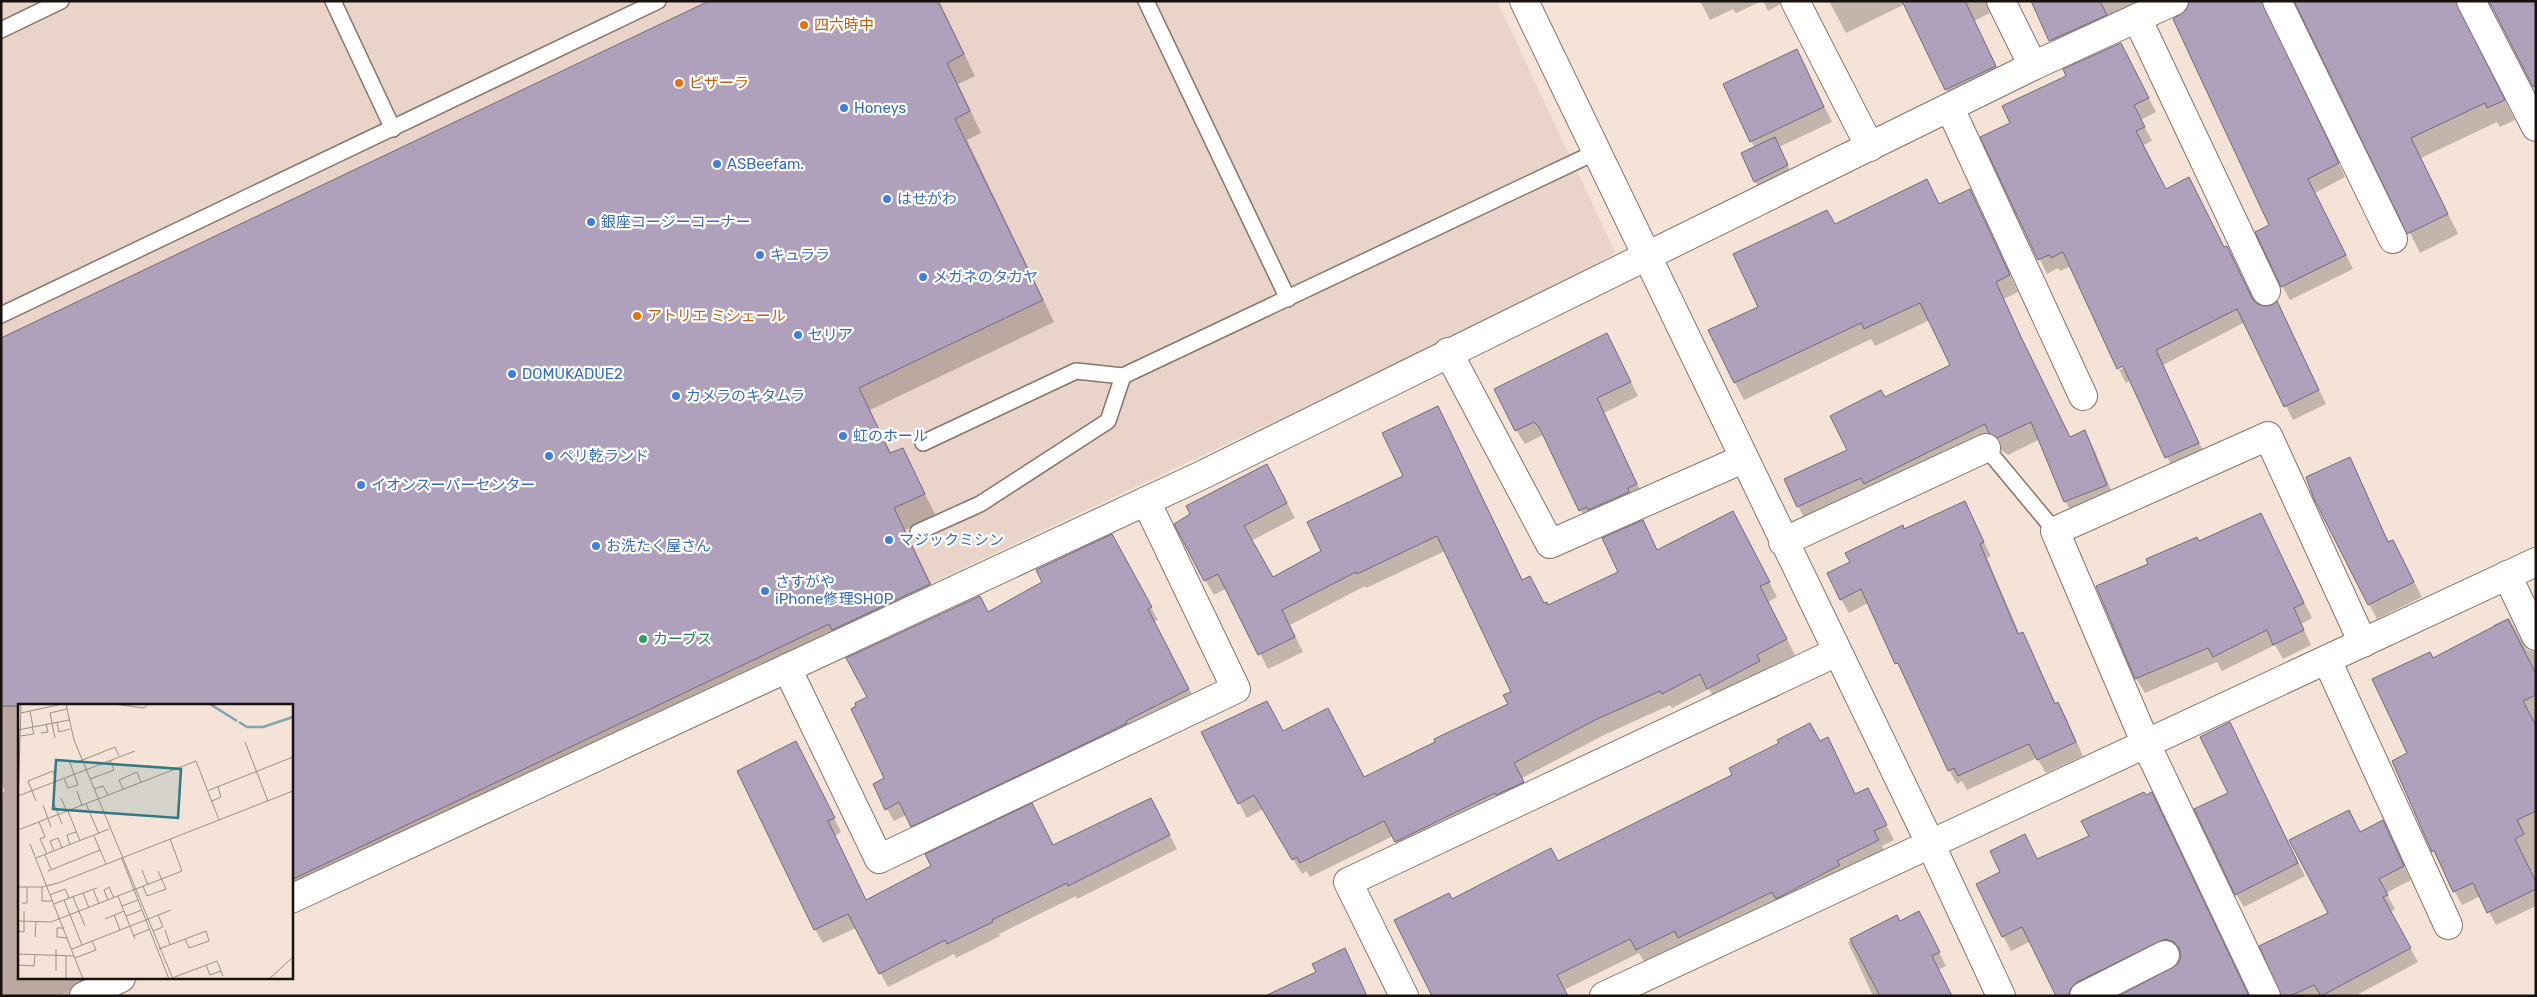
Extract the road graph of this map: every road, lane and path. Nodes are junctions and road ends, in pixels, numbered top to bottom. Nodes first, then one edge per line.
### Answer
1 (61, 1) edge
2 (333, 1) edge
3 (658, 1) edge
4 (1146, 1) edge
5 (1524, 1) edge
6 (1795, 1) edge
7 (2001, 1) edge
8 (2174, 1) edge
9 (2276, 1) edge
10 (2471, 1) edge
11 (2137, 18) junction
12 (1, 30) edge
13 (2033, 66) junction
14 (1950, 108) junction
15 (2536, 126) edge
16 (393, 129) junction
17 (1870, 147) junction
18 (1596, 152) junction
19 (2393, 239) dead end
20 (1647, 254) junction
21 (2266, 291) dead end
22 (1288, 299) junction
23 (1, 315) edge
24 (1448, 352) junction
25 (1123, 376) junction
26 (2083, 396) dead end
27 (923, 443) dead end
28 (1986, 448) joint
29 (1743, 459) junction
30 (1146, 501) junction
31 (2055, 530) junction
32 (918, 532) dead end
33 (1783, 542) junction
34 (2536, 562) edge
35 (2507, 575) junction
36 (2536, 636) edge
37 (2363, 643) junction
38 (1837, 652) junction
39 (2327, 660) junction
40 (787, 668) junction
41 (2146, 744) junction
42 (1930, 843) junction
43 (292, 899) edge
44 (2448, 925) dead end
45 (2165, 954) dead end
46 (117, 980) edge
47 (84, 996) edge
48 (1404, 996) edge
49 (1604, 996) edge
50 (2001, 996) edge
51 (2084, 996) edge
52 (2266, 996) edge

1 - 12 lane
2 - 16 lane
3 - 16 lane
4 - 22 lane
5 - 18 street
6 - 17 street
7 - 13 street
8 - 11 street
9 - 19 street
10 - 15 street
11 - 13 street
11 - 21 street
13 - 14 street
14 - 17 street
14 - 26 street
16 - 23 lane
17 - 20 street
18 - 20 street
18 - 22 lane
20 - 24 street
20 - 29 street
22 - 25 lane
24 - 29 street
24 - 30 street
25 - 27 lane
25 - 32 lane
28 - 31 lane
28 - 33 street
29 - 33 street
30 - 40 street
30 - 40 street
31 - 37 street
31 - 41 street
33 - 38 street
34 - 35 street
35 - 36 street
35 - 37 street
37 - 39 street
38 - 42 street
38 - 48 street
39 - 41 street
39 - 44 street
40 - 43 street
41 - 42 street
41 - 52 street
42 - 49 street
42 - 50 street
45 - 51 street
46 - 47 street

